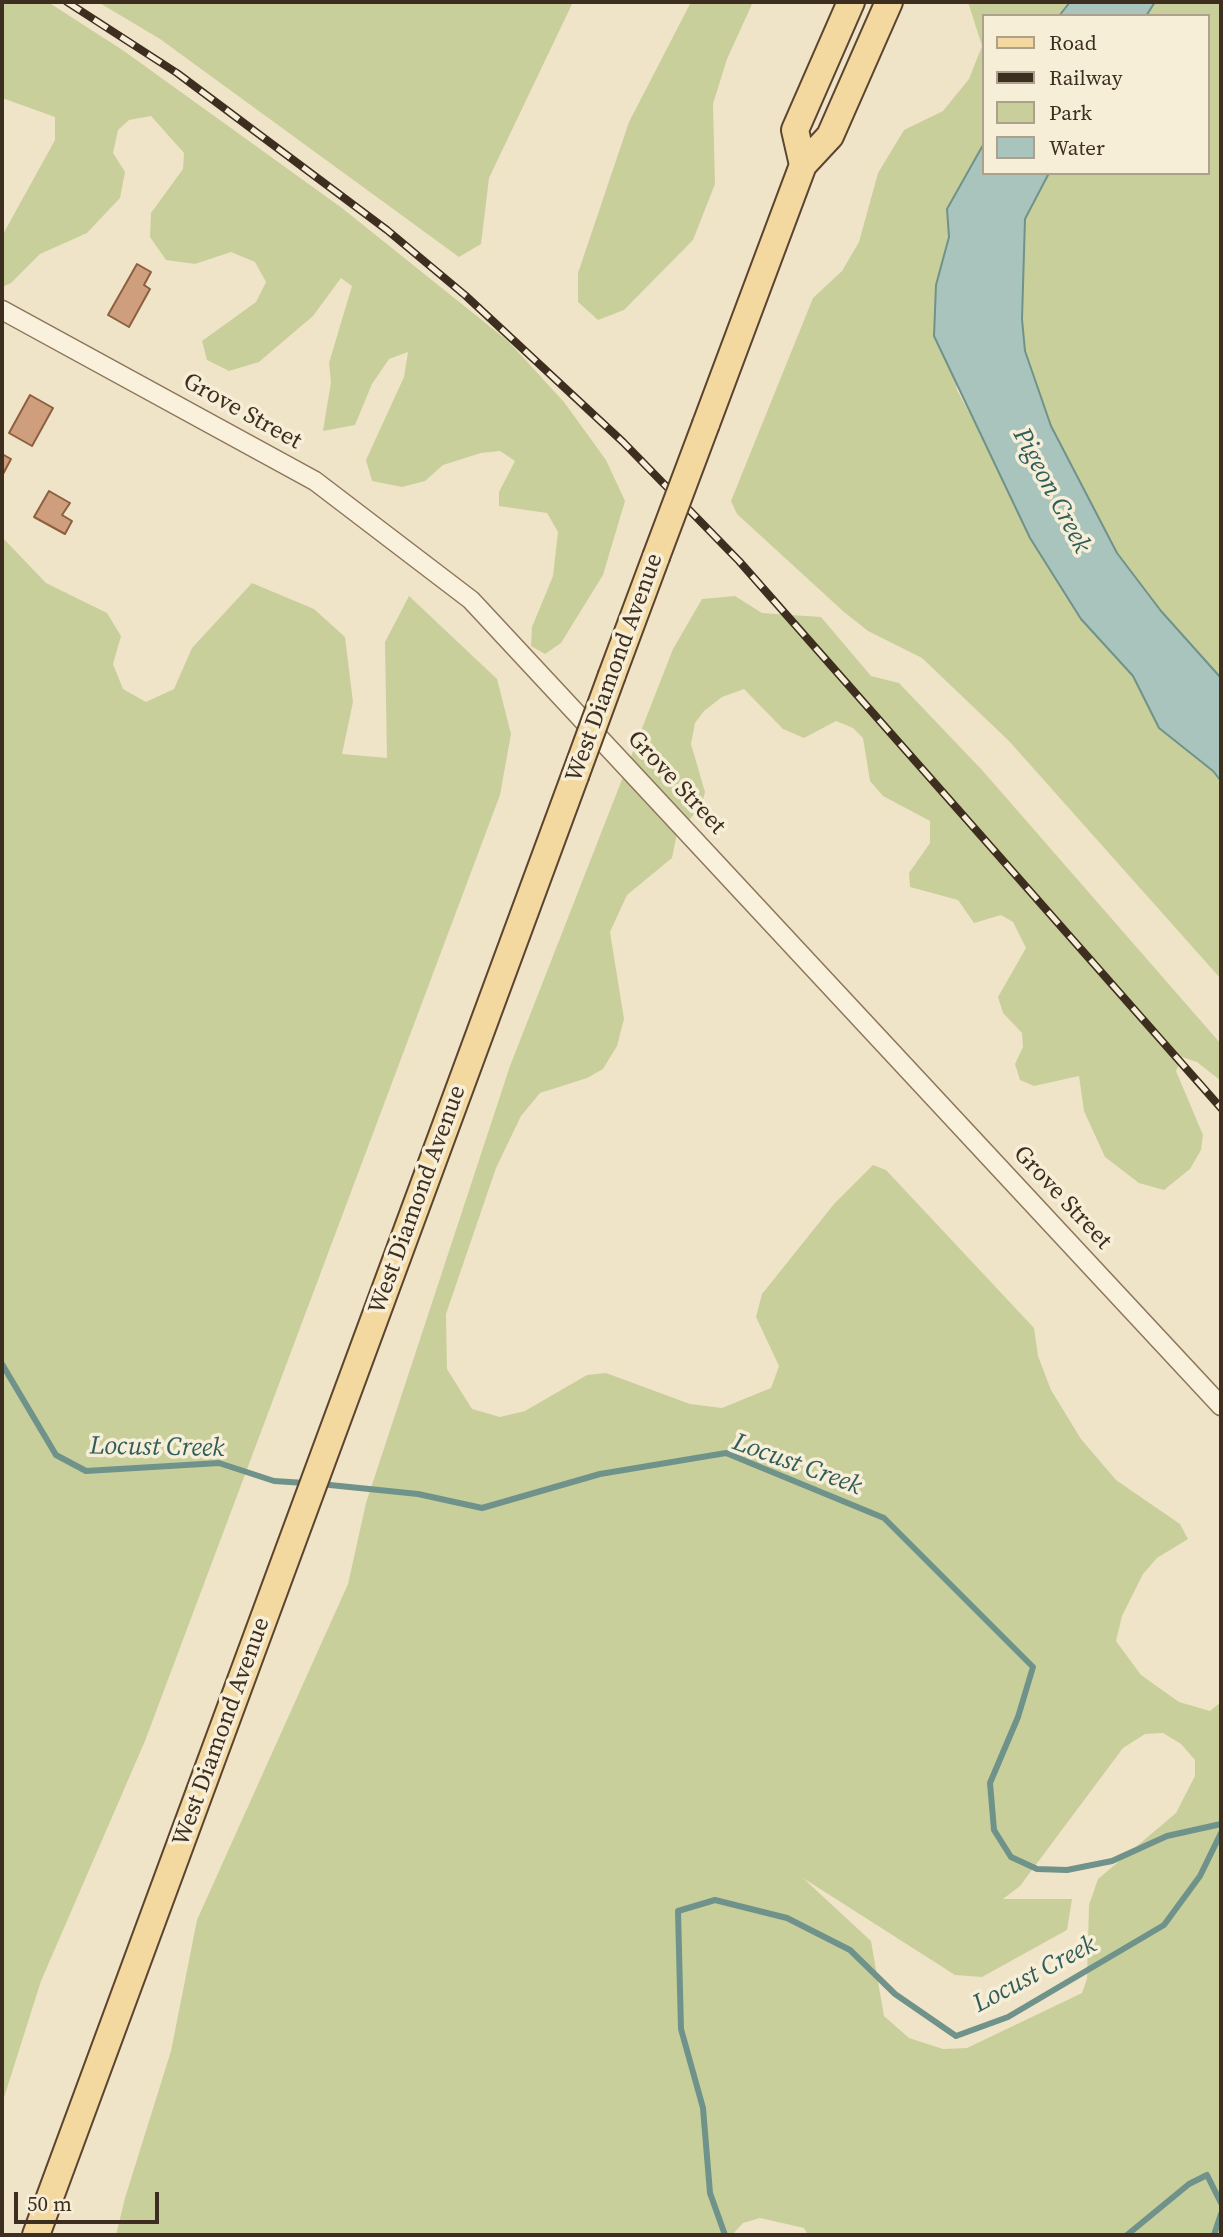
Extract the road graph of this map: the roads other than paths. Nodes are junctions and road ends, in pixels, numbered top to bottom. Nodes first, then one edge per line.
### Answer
1 (851, 2) edge
2 (889, 2) edge
3 (803, 165) junction
4 (2, 310) edge
5 (1221, 1406) edge
6 (36, 2235) edge

1 - 3 main road
2 - 3 main road, West Diamond Avenue
3 - 6 main road, West Diamond Avenue, bridge
4 - 5 street, Grove Street

